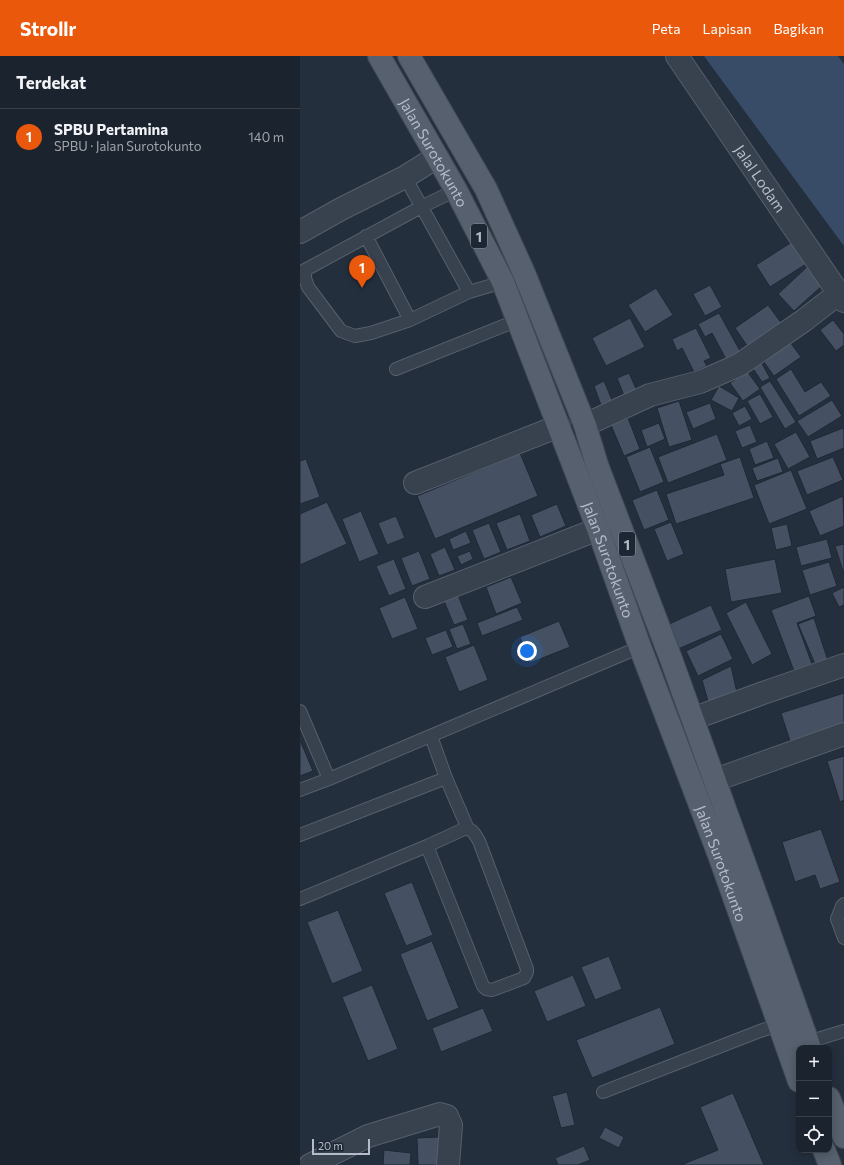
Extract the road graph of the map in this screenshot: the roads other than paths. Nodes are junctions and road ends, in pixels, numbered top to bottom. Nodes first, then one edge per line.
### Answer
1 (409, 56) edge
2 (677, 56) edge
3 (388, 59) edge
4 (436, 157) junction
5 (405, 177) junction
6 (456, 190) junction
7 (421, 207) junction
8 (300, 232) edge
9 (366, 236) junction
10 (503, 282) junction
11 (469, 292) junction
12 (841, 297) edge
13 (410, 320) junction
14 (518, 320) junction
15 (396, 369) dead end
16 (585, 425) junction
17 (559, 426) junction
18 (597, 465) junction
19 (576, 473) junction
20 (415, 483) dead end
21 (598, 529) junction
22 (425, 597) dead end
23 (640, 647) junction
24 (844, 665) edge
25 (300, 710) edge
26 (692, 719) junction
27 (844, 734) edge
28 (431, 736) junction
29 (446, 778) junction
30 (329, 779) junction
31 (715, 780) junction
32 (300, 790) edge
33 (468, 828) junction
34 (300, 835) edge
35 (427, 846) junction
36 (300, 899) edge
37 (844, 904) edge
38 (844, 938) edge
39 (778, 1025) junction
40 (844, 1031) edge
41 (809, 1045) edge
42 (796, 1073) edge
43 (603, 1092) dead end
44 (832, 1106) edge
45 (844, 1138) edge
46 (825, 1153) edge
47 (310, 1165) edge
48 (448, 1165) edge
49 (830, 1165) edge

1 - 16 main road, Jalan Surotokunto / 1
2 - 12 street, Jalal Lodam
3 - 4 main road, Jalan Surotokunto / 1
4 - 5 street
4 - 6 main road, Jalan Surotokunto / 1
5 - 7 lane
5 - 8 street
6 - 7 lane
6 - 10 main road, Jalan Surotokunto / 1
7 - 9 lane
7 - 11 lane
9 - 13 lane
9 - 13 lane
10 - 11 lane
10 - 14 main road, Jalan Surotokunto / 1
11 - 13 lane
12 - 16 street
14 - 15 lane
14 - 17 main road, Jalan Surotokunto / 1
16 - 18 main road, Jalan Surotokunto / 1
17 - 19 main road, Jalan Surotokunto / 1
17 - 20 street
18 - 19 main road
18 - 26 main road, Jalan Surotokunto / 1
19 - 21 main road, Jalan Surotokunto / 1
21 - 22 street
21 - 23 main road, Jalan Surotokunto / 1
23 - 28 lane
23 - 39 main road, Jalan Surotokunto / 1
24 - 26 street
25 - 30 lane
26 - 31 main road, Jalan Surotokunto / 1
27 - 31 street
28 - 29 lane
28 - 30 lane
29 - 33 lane
29 - 34 lane
30 - 32 lane
31 - 41 main road, Jalan Surotokunto / 1
33 - 35 lane
33 - 35 lane
35 - 36 lane
37 - 38 lane
39 - 42 main road, Jalan Surotokunto / 1
39 - 43 lane
40 - 41 lane
44 - 45 main road
46 - 49 main road
47 - 48 street

